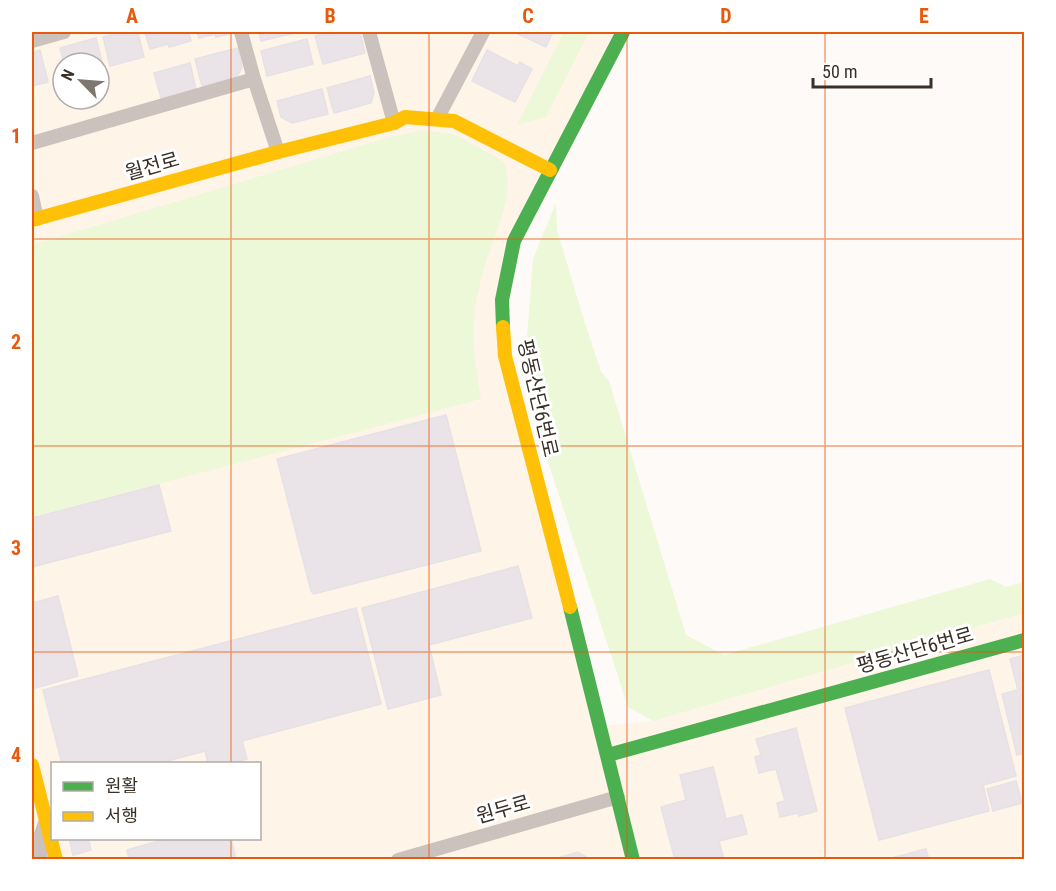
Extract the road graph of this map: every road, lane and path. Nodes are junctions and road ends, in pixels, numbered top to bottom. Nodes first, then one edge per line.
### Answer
1 (64, 32) edge
2 (241, 32) edge
3 (369, 32) edge
4 (483, 32) edge
5 (623, 32) edge
6 (32, 41) edge
7 (254, 79) junction
8 (437, 119) junction
9 (394, 123) junction
10 (32, 143) edge
11 (278, 152) junction
12 (550, 170) junction
13 (32, 196) edge
14 (34, 220) edge
15 (1024, 640) edge
16 (608, 755) junction
17 (32, 765) edge
18 (618, 797) junction
19 (46, 820) junction
20 (40, 860) edge
21 (56, 860) edge
22 (398, 860) edge
23 (633, 860) edge

1 - 6 street
2 - 7 street
3 - 9 street
4 - 8 street
5 - 12 street, 평동산단6번로
7 - 10 street
7 - 11 street
8 - 9 street, 월전로
8 - 12 street, 월전로
9 - 11 street, 월전로
11 - 14 street, 월전로
12 - 16 street, 평동산단6번로
13 - 14 street, 월전로
15 - 16 street, 평동산단6번로
16 - 18 street, 평동산단6번로
17 - 19 street
18 - 22 street, 원두로
18 - 23 street, 평동산단6번로
19 - 20 street
19 - 21 street

